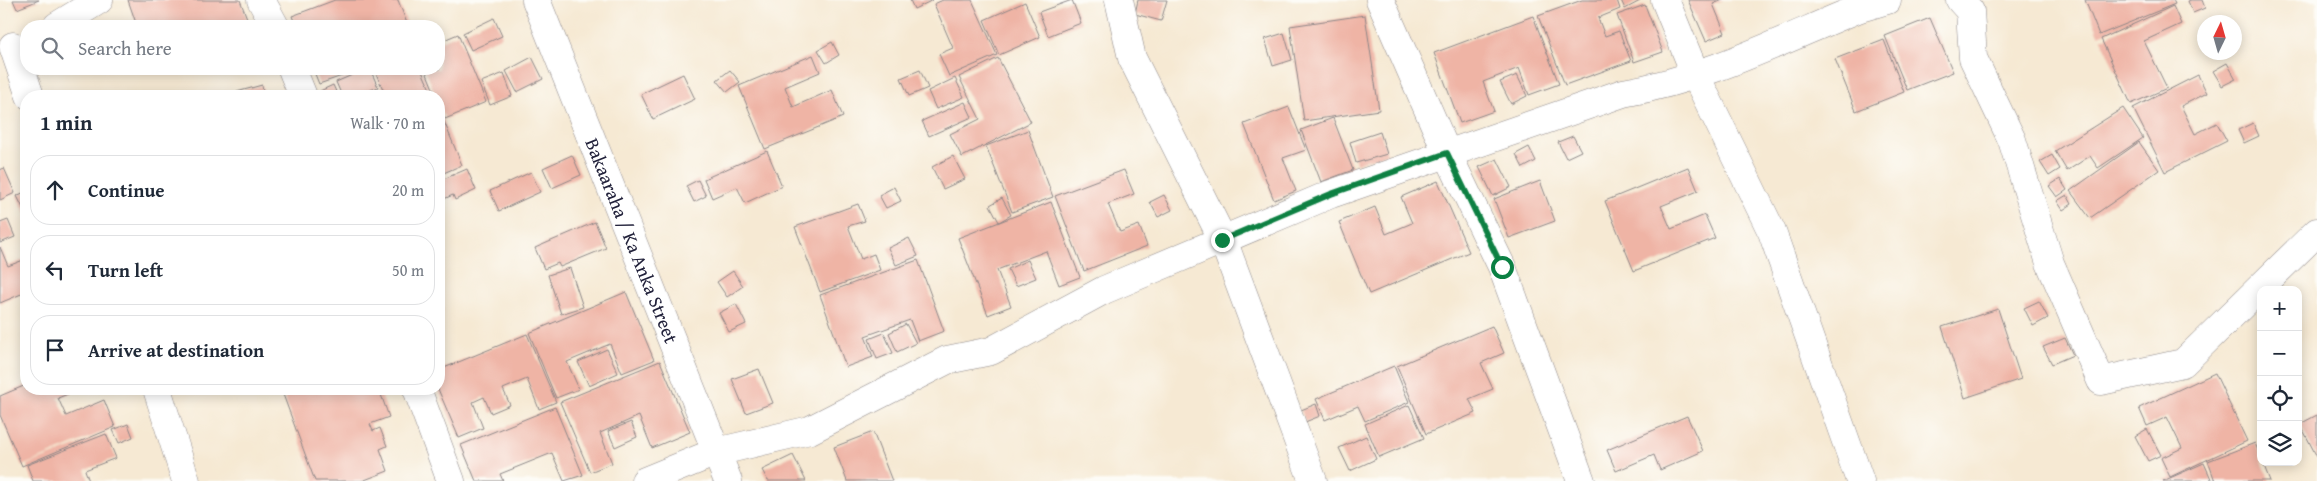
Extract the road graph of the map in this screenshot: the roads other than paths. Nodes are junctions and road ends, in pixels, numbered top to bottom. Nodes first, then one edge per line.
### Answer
1 (100, 0) edge
2 (261, 0) edge
3 (536, 0) edge
4 (1119, 0) edge
5 (1380, 0) edge
6 (1665, 0) edge
7 (1886, 0) edge
8 (1960, 0) edge
9 (67, 20) edge
10 (272, 20) edge
11 (13, 46) edge
12 (20, 67) edge
13 (23, 75) edge
14 (294, 75) edge
15 (1696, 76) junction
16 (28, 90) edge
17 (301, 90) edge
18 (1447, 153) junction
19 (2317, 232) edge
20 (1222, 240) junction
21 (159, 395) edge
22 (420, 395) edge
23 (716, 452) junction
24 (186, 481) edge
25 (451, 481) edge
26 (645, 481) edge
27 (728, 481) edge
28 (1313, 481) edge
29 (1581, 481) edge
30 (1860, 481) edge

1 - 9 street
2 - 10 street
3 - 23 street, Bakaaraha / Ka Anka Street
4 - 20 street
5 - 18 street
6 - 15 street
7 - 15 street
8 - 19 street
11 - 12 street
13 - 16 street
14 - 17 street
15 - 18 street
15 - 30 street
18 - 20 street
18 - 29 street
20 - 23 street
20 - 28 street
21 - 24 street
22 - 25 street
23 - 26 street
23 - 27 street, Bakaaraha / Ka Anka Street

